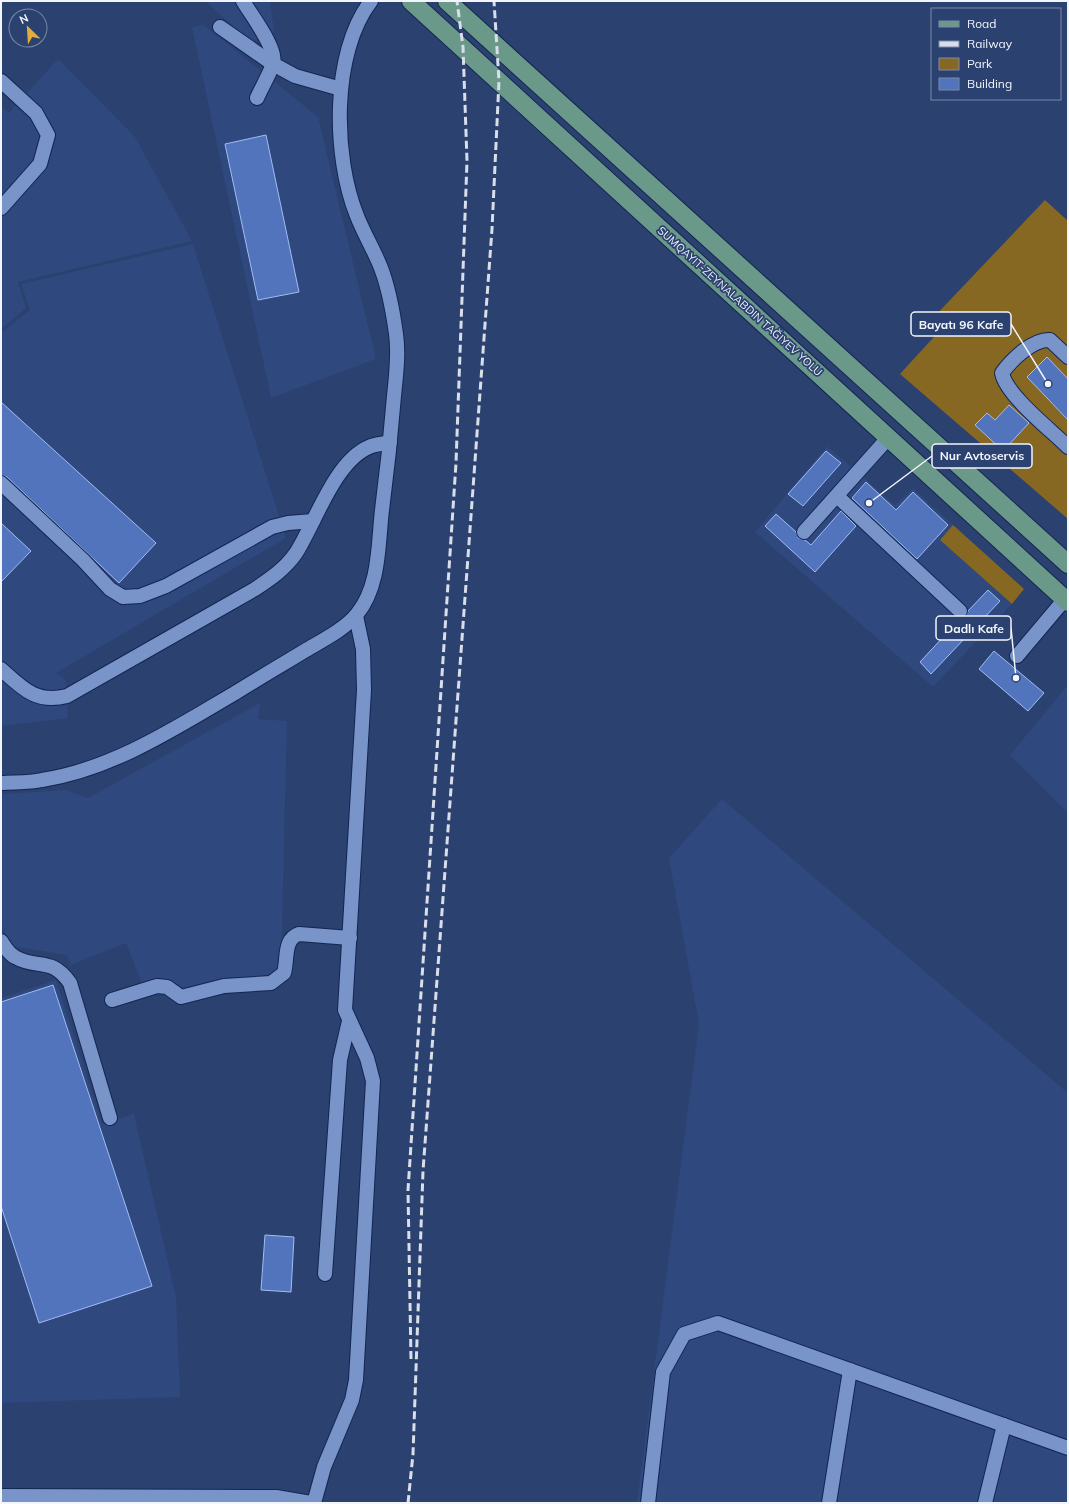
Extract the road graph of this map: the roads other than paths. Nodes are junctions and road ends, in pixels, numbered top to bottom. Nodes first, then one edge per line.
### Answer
1 (243, 1) edge
2 (371, 1) edge
3 (411, 1) edge
4 (447, 1) edge
5 (220, 27) dead end
6 (273, 64) junction
7 (1, 81) edge
8 (341, 90) junction
9 (257, 98) dead end
10 (1, 208) edge
11 (1068, 357) edge
12 (889, 437) junction
13 (390, 442) junction
14 (1068, 447) edge
15 (1, 483) edge
16 (837, 496) junction
17 (313, 521) junction
18 (804, 532) dead end
19 (1068, 564) edge
20 (1066, 600) edge
21 (960, 611) dead end
22 (356, 616) junction
23 (1017, 656) dead end
24 (1, 669) edge
25 (1, 783) edge
26 (350, 938) junction
27 (1, 941) edge
28 (112, 1000) dead end
29 (349, 1021) junction
30 (110, 1118) dead end
31 (325, 1274) dead end
32 (850, 1370) junction
33 (1004, 1425) junction
34 (1068, 1448) edge
35 (1, 1496) edge
36 (312, 1503) edge
37 (648, 1503) edge
38 (829, 1503) edge
39 (985, 1503) edge

1 - 6 street
2 - 8 street
3 - 12 main road
4 - 19 main road
5 - 6 street
6 - 8 street
6 - 9 street
7 - 10 street
8 - 13 street
11 - 14 street
12 - 16 street
12 - 20 main road
13 - 17 street
13 - 22 street
15 - 17 street
16 - 18 street
16 - 21 street
17 - 24 street
20 - 23 street
22 - 25 street
22 - 26 street
26 - 28 street
26 - 29 street
27 - 30 street
29 - 31 street
29 - 36 street
32 - 33 street
32 - 37 street
32 - 38 street
33 - 34 street
33 - 39 street
35 - 36 street

